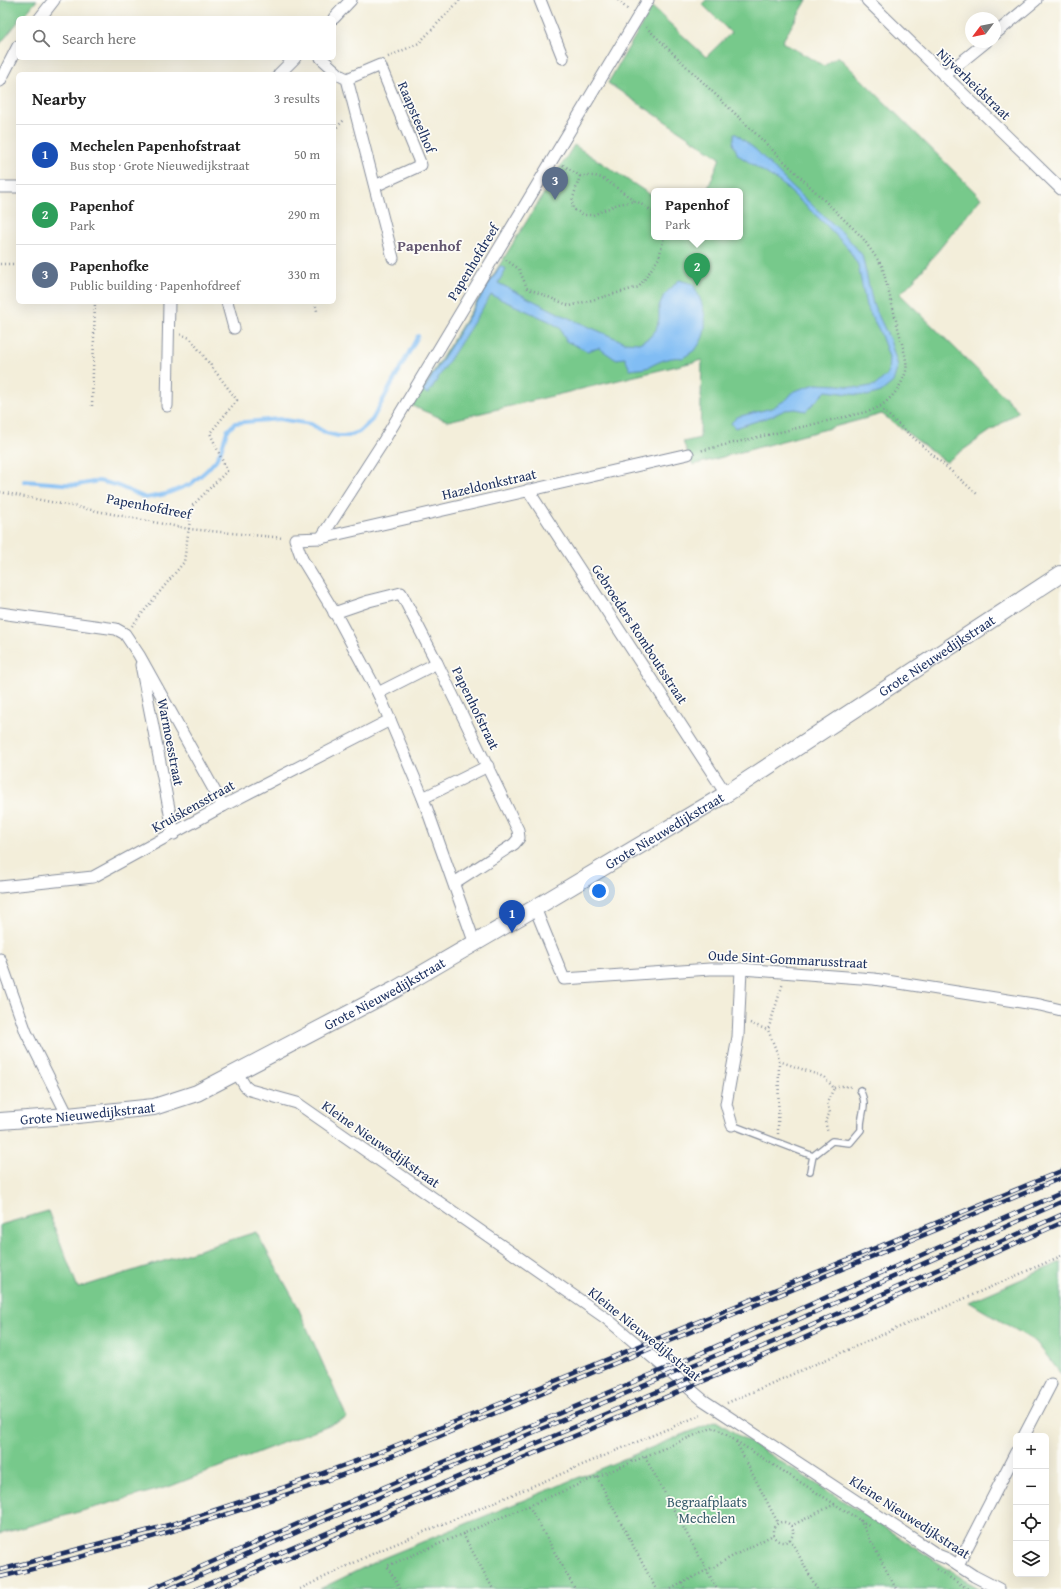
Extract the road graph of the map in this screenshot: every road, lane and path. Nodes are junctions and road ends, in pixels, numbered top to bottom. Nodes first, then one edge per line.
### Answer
1 (54, 0) edge
2 (351, 0) edge
3 (460, 0) edge
4 (540, 0) edge
5 (648, 0) edge
6 (867, 0) edge
7 (1036, 0) edge
8 (42, 16) edge
9 (336, 16) edge
10 (637, 19) junction
11 (1001, 29) edge
12 (979, 48) edge
13 (16, 50) edge
14 (563, 58) dead end
15 (293, 60) edge
16 (323, 60) edge
17 (380, 65) junction
18 (281, 72) edge
19 (944, 76) junction
20 (346, 79) junction
21 (0, 81) edge
22 (554, 158) junction
23 (580, 176) junction
24 (375, 186) junction
25 (0, 187) edge
26 (16, 187) edge
27 (1061, 189) edge
28 (636, 201) junction
29 (651, 210) edge
30 (663, 240) edge
31 (497, 253) junction
32 (393, 258) dead end
33 (0, 264) edge
34 (16, 264) edge
35 (95, 304) edge
36 (169, 304) edge
37 (228, 304) edge
38 (315, 304) edge
39 (317, 311) dead end
40 (234, 328) dead end
41 (169, 329) junction
42 (92, 406) dead end
43 (167, 406) dead end
44 (880, 408) junction
45 (688, 454) joint
46 (528, 490) junction
47 (0, 492) edge
48 (977, 494) dead end
49 (189, 529) junction
50 (321, 538) junction
51 (295, 539) junction
52 (1061, 574) edge
53 (0, 613) edge
54 (334, 613) junction
55 (125, 634) junction
56 (139, 655) junction
57 (437, 663) junction
58 (378, 693) junction
59 (390, 720) junction
60 (488, 766) junction
61 (726, 794) junction
62 (424, 798) junction
63 (222, 806) junction
64 (174, 834) junction
65 (454, 883) junction
66 (0, 887) edge
67 (535, 908) junction
68 (475, 944) junction
69 (0, 959) edge
70 (741, 969) junction
71 (787, 972) junction
72 (1061, 1010) edge
73 (739, 1019) junction
74 (768, 1030) junction
75 (779, 1061) junction
76 (237, 1073) junction
77 (834, 1088) junction
78 (860, 1090) joint
79 (68, 1116) junction
80 (0, 1121) edge
81 (732, 1125) joint
82 (832, 1141) junction
83 (778, 1142) junction
84 (813, 1156) junction
85 (810, 1171) dead end
86 (1061, 1256) edge
87 (1051, 1384) dead end
88 (716, 1408) junction
89 (1026, 1433) edge
90 (736, 1441) junction
91 (644, 1457) junction
92 (1013, 1458) edge
93 (597, 1477) junction
94 (846, 1494) junction
95 (834, 1504) junction
96 (529, 1506) junction
97 (860, 1520) junction
98 (778, 1523) junction
99 (791, 1526) junction
100 (874, 1529) dead end
101 (462, 1534) junction
102 (774, 1535) junction
103 (790, 1539) junction
104 (958, 1565) junction
105 (934, 1568) dead end
106 (705, 1570) junction
107 (682, 1583) junction
108 (300, 1589) edge
109 (400, 1589) edge
110 (493, 1589) edge
111 (575, 1589) edge
112 (656, 1589) edge
113 (671, 1589) edge
114 (686, 1589) edge
115 (716, 1589) edge
116 (818, 1589) edge
117 (896, 1589) edge
118 (968, 1589) edge
119 (999, 1589) edge

1 - 8 street
2 - 9 street
3 - 17 path
4 - 14 street
5 - 10 street, Papenhofdreef
6 - 19 street, Nijverheidstraat
7 - 11 street
10 - 22 street, Papenhofdreef
10 - 44 path
12 - 19 street
13 - 21 street
15 - 18 street
16 - 20 street
17 - 20 street
17 - 24 street, Raapsteelhof
19 - 27 street, Nijverheidstraat
20 - 24 street
22 - 23 path
22 - 31 street, Papenhofdreef
23 - 28 path
23 - 28 path
24 - 32 street
25 - 26 street
28 - 29 path
30 - 31 path
31 - 50 street, Papenhofdreef
33 - 34 path
35 - 42 path
36 - 41 street
37 - 40 street
38 - 39 path
41 - 43 street
41 - 49 path
44 - 45 path
44 - 48 path
45 - 46 street, Hazeldonkstraat
46 - 50 street, Hazeldonkstraat
46 - 61 street, Gebroeders Romboutsstraat
47 - 49 path, Papenhofdreef
49 - 51 path, Papenhofdreef
49 - 55 path
50 - 51 street, Hazeldonkstraat
51 - 54 street
52 - 61 main road, Grote Nieuwedijkstraat
53 - 55 street
54 - 57 street, Papenhofstraat
54 - 58 street
55 - 56 street, Warmoesstraat
56 - 63 street, Warmoesstraat
56 - 64 street, Warmoesstraat
57 - 58 street, Papenhofstraat
57 - 60 street, Papenhofstraat
58 - 59 street
59 - 62 street
59 - 63 street, Kruiskensstraat
60 - 62 street, Papenhofstraat
60 - 65 street, Papenhofstraat
61 - 67 main road, Grote Nieuwedijkstraat
62 - 65 street
63 - 64 street, Kruiskensstraat
64 - 66 street, Kruiskensstraat
65 - 68 street
67 - 68 main road, Grote Nieuwedijkstraat
67 - 70 street, Oude Sint-Gommarusstraat
68 - 76 main road, Grote Nieuwedijkstraat
69 - 79 street
70 - 71 street, Oude Sint-Gommarusstraat
70 - 73 street
71 - 72 street, Oude Sint-Gommarusstraat
71 - 74 path
73 - 74 path
73 - 81 street
74 - 75 path
75 - 77 path
75 - 83 path
76 - 79 main road, Grote Nieuwedijkstraat
76 - 88 street, Kleine Nieuwedijkstraat
77 - 78 path
77 - 82 path
78 - 82 lane
79 - 80 main road, Grote Nieuwedijkstraat
81 - 83 lane
82 - 84 lane
83 - 84 lane
84 - 85 lane
86 - 88 path
87 - 89 street
88 - 94 street, Kleine Nieuwedijkstraat
88 - 108 path
90 - 91 path
90 - 95 path
90 - 98 path
91 - 93 path
91 - 106 path
92 - 104 street
93 - 96 path
93 - 112 path
94 - 95 path
94 - 104 street, Kleine Nieuwedijkstraat
95 - 97 path
95 - 99 path
96 - 101 path
96 - 111 path
97 - 100 path
97 - 117 path
98 - 99 path
98 - 102 path
99 - 103 path
101 - 109 path
101 - 110 path
102 - 103 path
102 - 106 path
103 - 116 path
104 - 119 street, Kleine Nieuwedijkstraat
105 - 118 path
106 - 107 path
106 - 115 path
107 - 113 path
107 - 114 path

